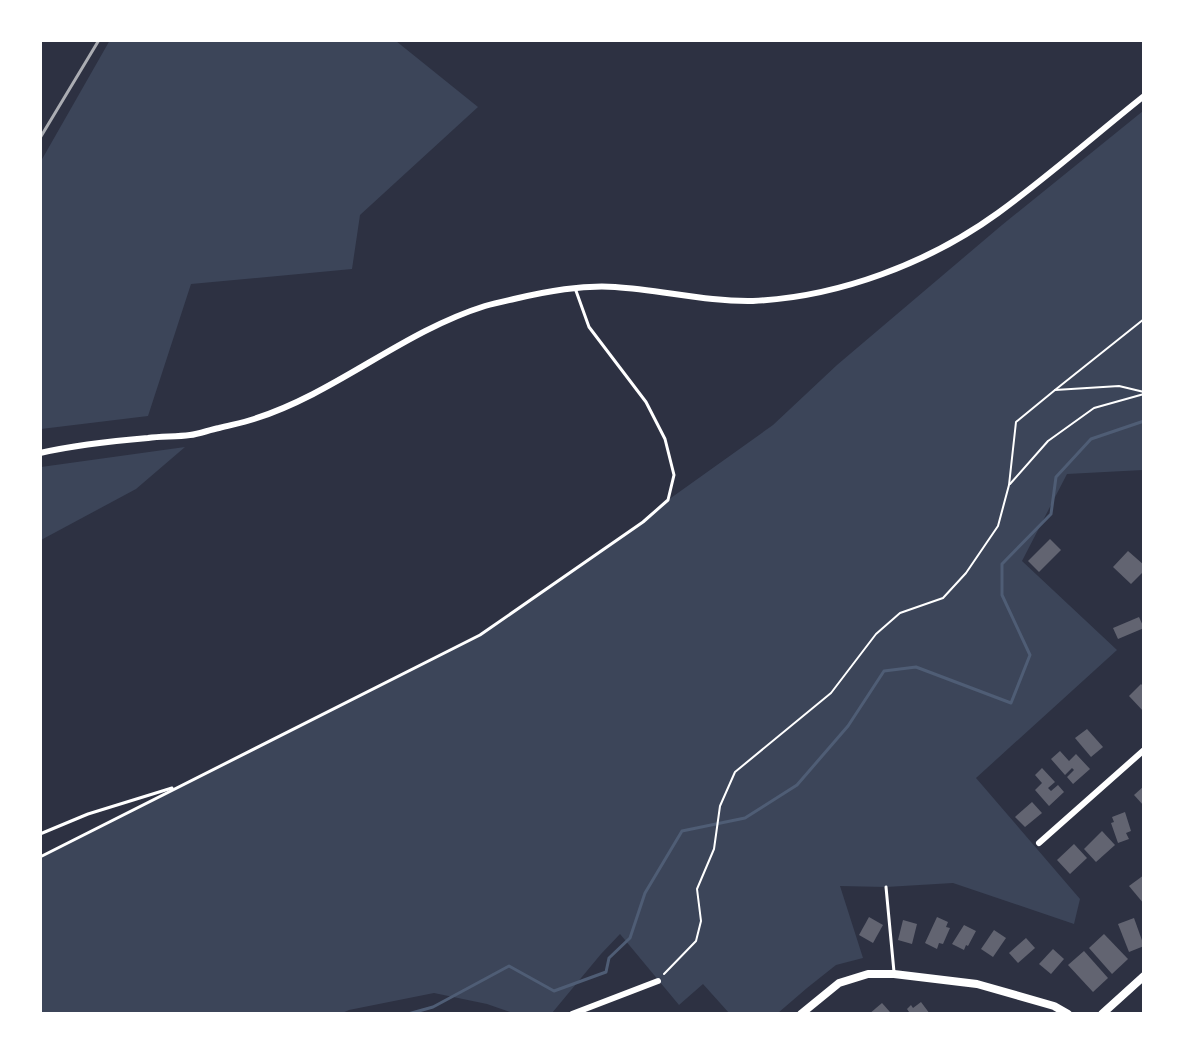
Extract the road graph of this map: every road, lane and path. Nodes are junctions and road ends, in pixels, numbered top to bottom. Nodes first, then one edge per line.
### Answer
1 (1143, 96) edge
2 (575, 288) junction
3 (1143, 319) edge
4 (1055, 390) junction
5 (1143, 393) edge
6 (40, 453) edge
7 (1009, 485) junction
8 (1143, 750) edge
9 (182, 785) junction
10 (40, 834) edge
11 (1039, 843) dead end
12 (40, 857) edge
13 (886, 887) dead end
14 (894, 974) junction
15 (1143, 976) edge
16 (658, 981) joint
17 (572, 1014) edge
18 (801, 1014) edge
19 (1068, 1014) edge
20 (1102, 1014) edge

1 - 2 street
2 - 6 street
2 - 9 lane
3 - 4 path
4 - 5 path
4 - 7 path
5 - 7 path
7 - 16 path
8 - 11 street
9 - 10 lane
9 - 12 lane
13 - 14 lane
14 - 18 street
14 - 19 street
15 - 20 street
16 - 17 street

